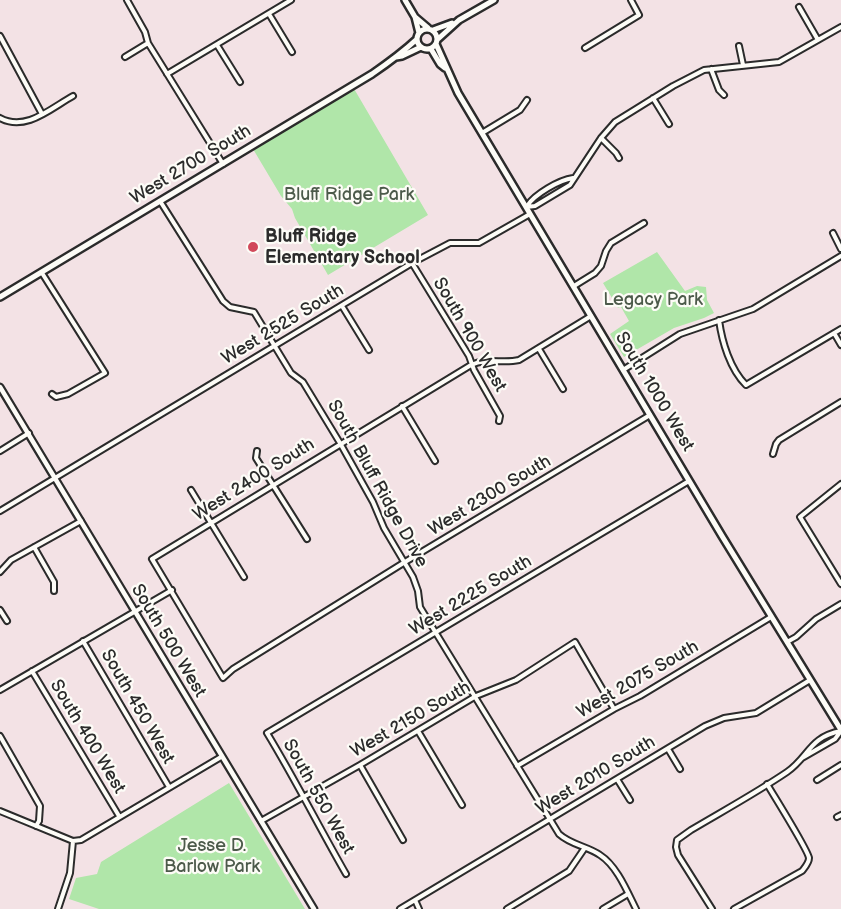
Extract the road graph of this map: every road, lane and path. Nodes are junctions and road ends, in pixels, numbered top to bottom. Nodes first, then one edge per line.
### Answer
1 (127, 0) edge
2 (291, 0) edge
3 (405, 0) edge
4 (494, 0) edge
5 (631, 0) edge
6 (799, 7) dead end
7 (269, 14) junction
8 (415, 17) junction
9 (459, 20) junction
10 (841, 27) edge
11 (430, 29) junction
12 (0, 36) edge
13 (418, 36) junction
14 (818, 39) junction
15 (437, 41) junction
16 (148, 43) junction
17 (217, 45) junction
18 (739, 46) dead end
19 (421, 47) junction
20 (585, 48) dead end
21 (431, 49) junction
22 (292, 52) dead end
23 (125, 57) dead end
24 (396, 57) junction
25 (744, 65) junction
26 (445, 68) junction
27 (711, 69) junction
28 (167, 74) junction
29 (240, 82) dead end
30 (724, 95) dead end
31 (73, 96) dead end
32 (653, 98) junction
33 (527, 100) dead end
34 (42, 114) junction
35 (0, 118) edge
36 (669, 124) dead end
37 (482, 133) junction
38 (601, 138) junction
39 (619, 158) dead end
40 (223, 164) junction
41 (160, 201) junction
42 (526, 207) junction
43 (531, 213) junction
44 (644, 223) dead end
45 (833, 233) dead end
46 (841, 249) edge
47 (841, 256) edge
48 (412, 263) junction
49 (42, 273) junction
50 (574, 286) junction
51 (0, 297) edge
52 (342, 306) junction
53 (592, 316) junction
54 (719, 320) junction
55 (841, 329) edge
56 (834, 333) junction
57 (841, 345) edge
58 (274, 346) junction
59 (539, 349) junction
60 (369, 350) dead end
61 (471, 365) junction
62 (623, 370) junction
63 (0, 387) edge
64 (563, 388) dead end
65 (52, 394) dead end
66 (841, 402) edge
67 (402, 406) junction
68 (650, 415) junction
69 (499, 421) dead end
70 (29, 434) junction
71 (340, 443) junction
72 (0, 451) edge
73 (257, 451) dead end
74 (773, 454) dead end
75 (435, 461) dead end
76 (56, 478) junction
77 (689, 481) junction
78 (274, 484) junction
79 (841, 484) edge
80 (191, 490) dead end
81 (0, 511) edge
82 (82, 520) junction
83 (210, 523) junction
84 (307, 539) dead end
85 (34, 547) junction
86 (405, 562) junction
87 (0, 572) edge
88 (244, 577) dead end
89 (841, 584) edge
90 (172, 590) junction
91 (54, 591) dead end
92 (841, 604) edge
93 (0, 610) edge
94 (135, 611) junction
95 (771, 617) junction
96 (7, 621) dead end
97 (437, 633) junction
98 (83, 640) junction
99 (787, 643) junction
100 (32, 671) junction
101 (810, 680) junction
102 (0, 690) edge
103 (476, 696) junction
104 (614, 709) junction
105 (418, 731) junction
106 (841, 731) edge
107 (267, 733) joint
108 (0, 736) edge
109 (668, 749) junction
110 (221, 757) junction
111 (801, 759) junction
112 (360, 765) junction
113 (841, 765) edge
114 (517, 766) junction
115 (680, 769) dead end
116 (617, 780) junction
117 (817, 780) dead end
118 (767, 784) junction
119 (169, 787) junction
120 (303, 798) junction
121 (630, 800) dead end
122 (462, 805) dead end
123 (0, 811) edge
124 (119, 816) junction
125 (550, 820) junction
126 (261, 821) junction
127 (36, 826) junction
128 (404, 840) dead end
129 (73, 841) junction
130 (584, 849) junction
131 (346, 874) dead end
132 (628, 894) junction
133 (415, 900) junction
134 (58, 909) edge
135 (314, 909) edge
136 (400, 909) edge
137 (419, 909) edge
138 (507, 909) edge
139 (603, 909) edge
140 (636, 909) edge
141 (712, 909) edge
142 (734, 909) edge

1 - 16 street
2 - 7 street
3 - 8 main road
4 - 9 main road
5 - 20 street
6 - 14 street
7 - 17 street
7 - 22 street
8 - 11 main road
8 - 13 main road
9 - 11 main road
9 - 15 main road
10 - 14 street
11 - 13 main road, West 2700 South
11 - 15 main road, South 1000 West
12 - 34 street
13 - 19 main road
13 - 24 main road, West 2700 South
14 - 25 street
15 - 21 main road
15 - 26 main road, South 1000 West
16 - 23 street
16 - 28 street
17 - 28 street
17 - 29 street
18 - 25 street
19 - 21 main road
19 - 24 main road, West 2700 South
21 - 26 main road, South 1000 West
24 - 40 main road, West 2700 South
25 - 27 street
26 - 37 main road, South 1000 West
27 - 30 street
27 - 32 street
28 - 40 street
31 - 34 street
32 - 36 street
32 - 38 street
33 - 37 street
34 - 35 street
37 - 42 main road, South 1000 West
38 - 39 street
38 - 42 street
40 - 41 main road, West 2700 South
41 - 49 main road, West 2700 South
41 - 58 street, South Bluff Ridge Drive
42 - 43 main road, South 1000 West
43 - 48 street, West 2525 South
43 - 50 main road, South 1000 West
44 - 50 street
45 - 46 street
47 - 54 street
48 - 52 street, West 2525 South
48 - 61 street, South 900 West
49 - 51 main road, West 2700 South
49 - 65 street
50 - 53 main road, South 1000 West
52 - 58 street, West 2525 South
52 - 60 street
53 - 59 street, West 2400 South
53 - 62 main road, South 1000 West
54 - 56 street
54 - 62 street
55 - 56 street
56 - 57 street
58 - 71 street, South Bluff Ridge Drive
58 - 76 street, West 2525 South
59 - 61 street, West 2400 South
59 - 64 street
61 - 67 street, West 2400 South
61 - 69 street, South 900 West
62 - 68 main road, South 1000 West
63 - 70 street, South 500 West
66 - 74 street
67 - 71 street, West 2400 South
67 - 75 street
68 - 77 main road, South 1000 West
68 - 86 street, West 2300 South
70 - 72 street
70 - 76 street, South 500 West
71 - 78 street, West 2400 South
71 - 86 street, South Bluff Ridge Drive
73 - 78 street
76 - 81 street, West 2525 South
76 - 82 street, South 500 West
77 - 95 main road, South 1000 West
77 - 97 street, West 2225 South
78 - 83 street, West 2400 South
78 - 84 street
79 - 89 street
80 - 83 street
82 - 85 street
82 - 94 street, South 500 West
83 - 88 street
83 - 90 street, West 2400 South
85 - 87 street
85 - 91 street
86 - 90 street, West 2300 South
86 - 97 street, South Bluff Ridge Drive
90 - 94 street
92 - 99 street
93 - 96 street
94 - 98 street
94 - 110 street, South 500 West
95 - 99 main road, South 1000 West
95 - 104 street, West 2075 South
97 - 103 street, South Bluff Ridge Drive
97 - 107 street, West 2225 South
98 - 100 street
98 - 119 street, South 450 West
99 - 101 main road, South 1000 West
100 - 102 street
100 - 124 street, South 400 West
101 - 106 main road, South 1000 West
101 - 109 street, West 2010 South
103 - 104 street, West 2150 South
103 - 105 street, West 2150 South
103 - 114 street, South Bluff Ridge Drive
104 - 114 street, West 2075 South
105 - 112 street, West 2150 South
105 - 122 street
106 - 111 street
106 - 111 street
107 - 120 street, South 550 West
108 - 127 street
109 - 115 street
109 - 116 street, West 2010 South
110 - 119 street
110 - 126 street, South 500 West
111 - 118 street
112 - 120 street, West 2150 South
112 - 128 street
113 - 117 street
114 - 125 street, South Bluff Ridge Drive
116 - 121 street
116 - 125 street, West 2010 South
118 - 141 street
118 - 142 street
119 - 124 street
120 - 126 street, West 2150 South
120 - 131 street, South 550 West
123 - 127 street
124 - 129 street
125 - 130 street, South Bluff Ridge Drive
125 - 133 street, West 2010 South
126 - 135 street, South 500 West
127 - 129 street
129 - 134 street
130 - 132 street, South Bluff Ridge Drive
130 - 138 street
132 - 139 street
132 - 140 street, South Bluff Ridge Drive
133 - 136 street, West 2010 South
133 - 137 street

